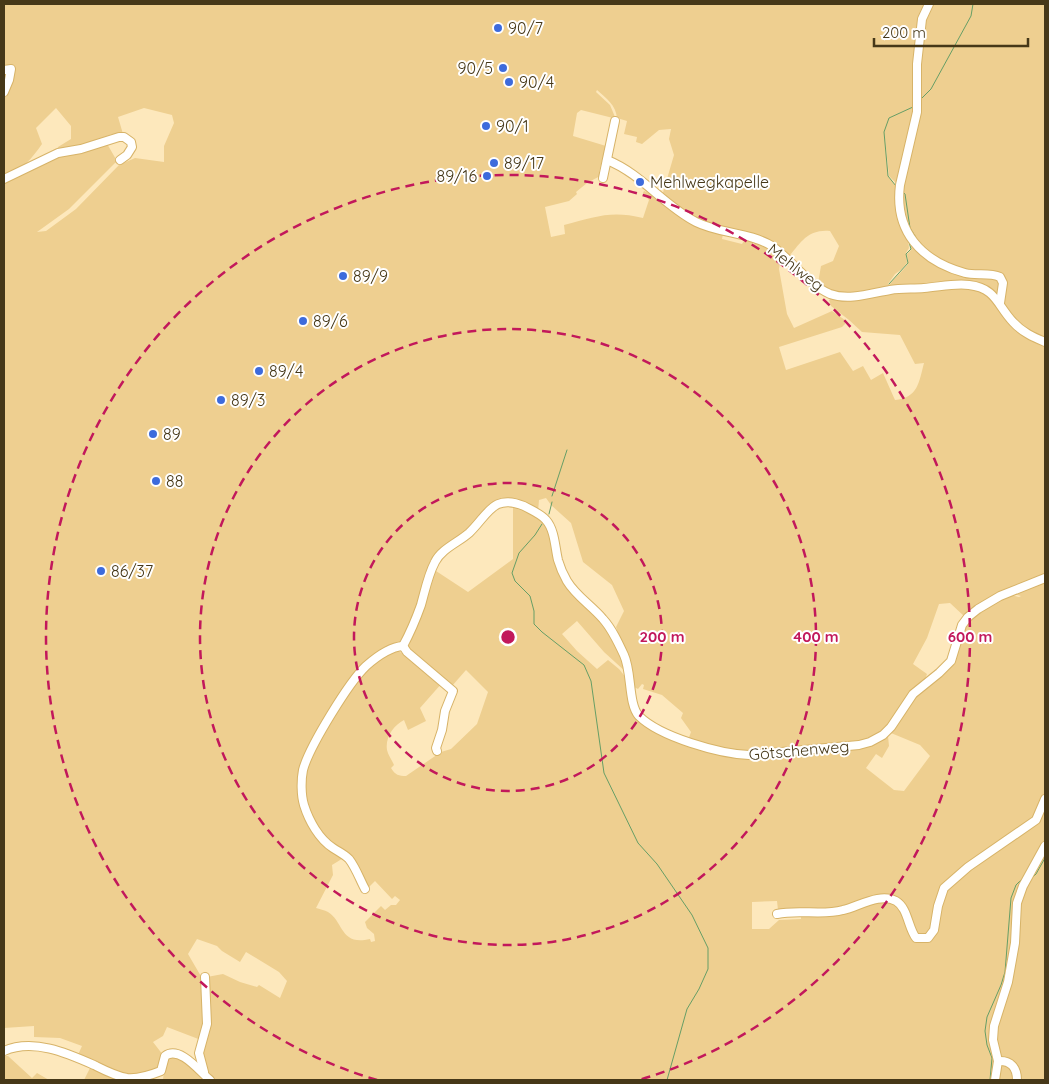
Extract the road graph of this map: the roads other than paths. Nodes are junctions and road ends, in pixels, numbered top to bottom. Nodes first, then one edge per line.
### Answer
1 (929, 4) edge
2 (4, 70) edge
3 (4, 92) edge
4 (615, 121) dead end
5 (120, 160) dead end
6 (607, 160) junction
7 (4, 178) edge
8 (603, 178) dead end
9 (1000, 303) junction
10 (1045, 342) edge
11 (1045, 578) edge
12 (402, 646) junction
13 (437, 751) dead end
14 (1045, 799) edge
15 (1045, 846) edge
16 (365, 890) dead end
17 (777, 914) dead end
18 (205, 977) dead end
19 (4, 1051) edge
20 (998, 1061) junction
21 (208, 1078) edge
22 (995, 1080) edge
23 (1017, 1080) edge

1 - 9 street
2 - 3 street
4 - 6 street
5 - 7 street
6 - 8 street
6 - 9 street, Mehlweg
9 - 10 street, Mehlweg
11 - 12 street, Götschenweg
12 - 13 street
12 - 16 street
14 - 17 street
15 - 20 street
18 - 21 street
19 - 21 street
20 - 22 street
20 - 23 street

